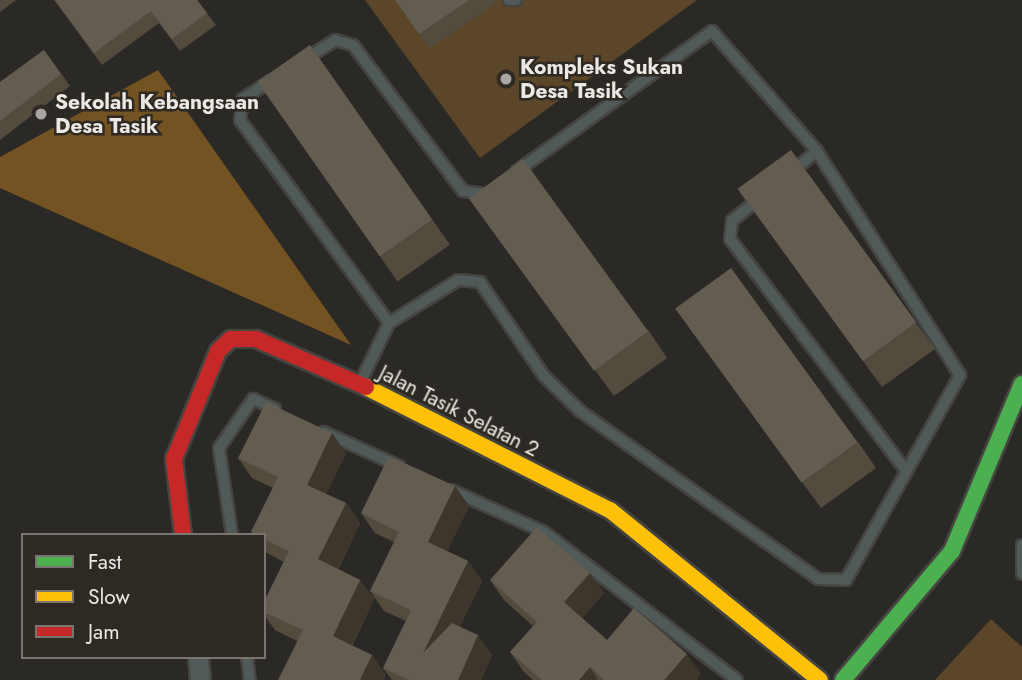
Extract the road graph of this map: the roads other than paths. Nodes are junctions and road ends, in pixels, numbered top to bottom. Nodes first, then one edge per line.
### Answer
1 (509, 0) edge
2 (516, 0) edge
3 (817, 151) junction
4 (785, 178) edge
5 (775, 186) edge
6 (390, 323) junction
7 (360, 384) junction
8 (1022, 384) edge
9 (290, 416) edge
10 (315, 428) edge
11 (906, 471) junction
12 (414, 473) edge
13 (439, 485) edge
14 (183, 533) edge
15 (232, 533) edge
16 (1022, 545) edge
17 (1022, 573) edge
18 (198, 659) edge
19 (247, 659) edge
20 (200, 680) edge
21 (250, 680) edge
22 (737, 680) edge
23 (820, 680) edge
24 (843, 680) edge

1 - 2 lane
3 - 4 lane
3 - 6 lane
3 - 11 lane
5 - 11 lane
6 - 7 lane
6 - 11 lane
7 - 14 street, Jalan Tasik Selatan 2
7 - 23 street, Jalan Tasik Selatan 2
8 - 24 street
9 - 15 lane
10 - 12 lane
13 - 22 lane
16 - 17 lane
18 - 20 street
19 - 21 lane

